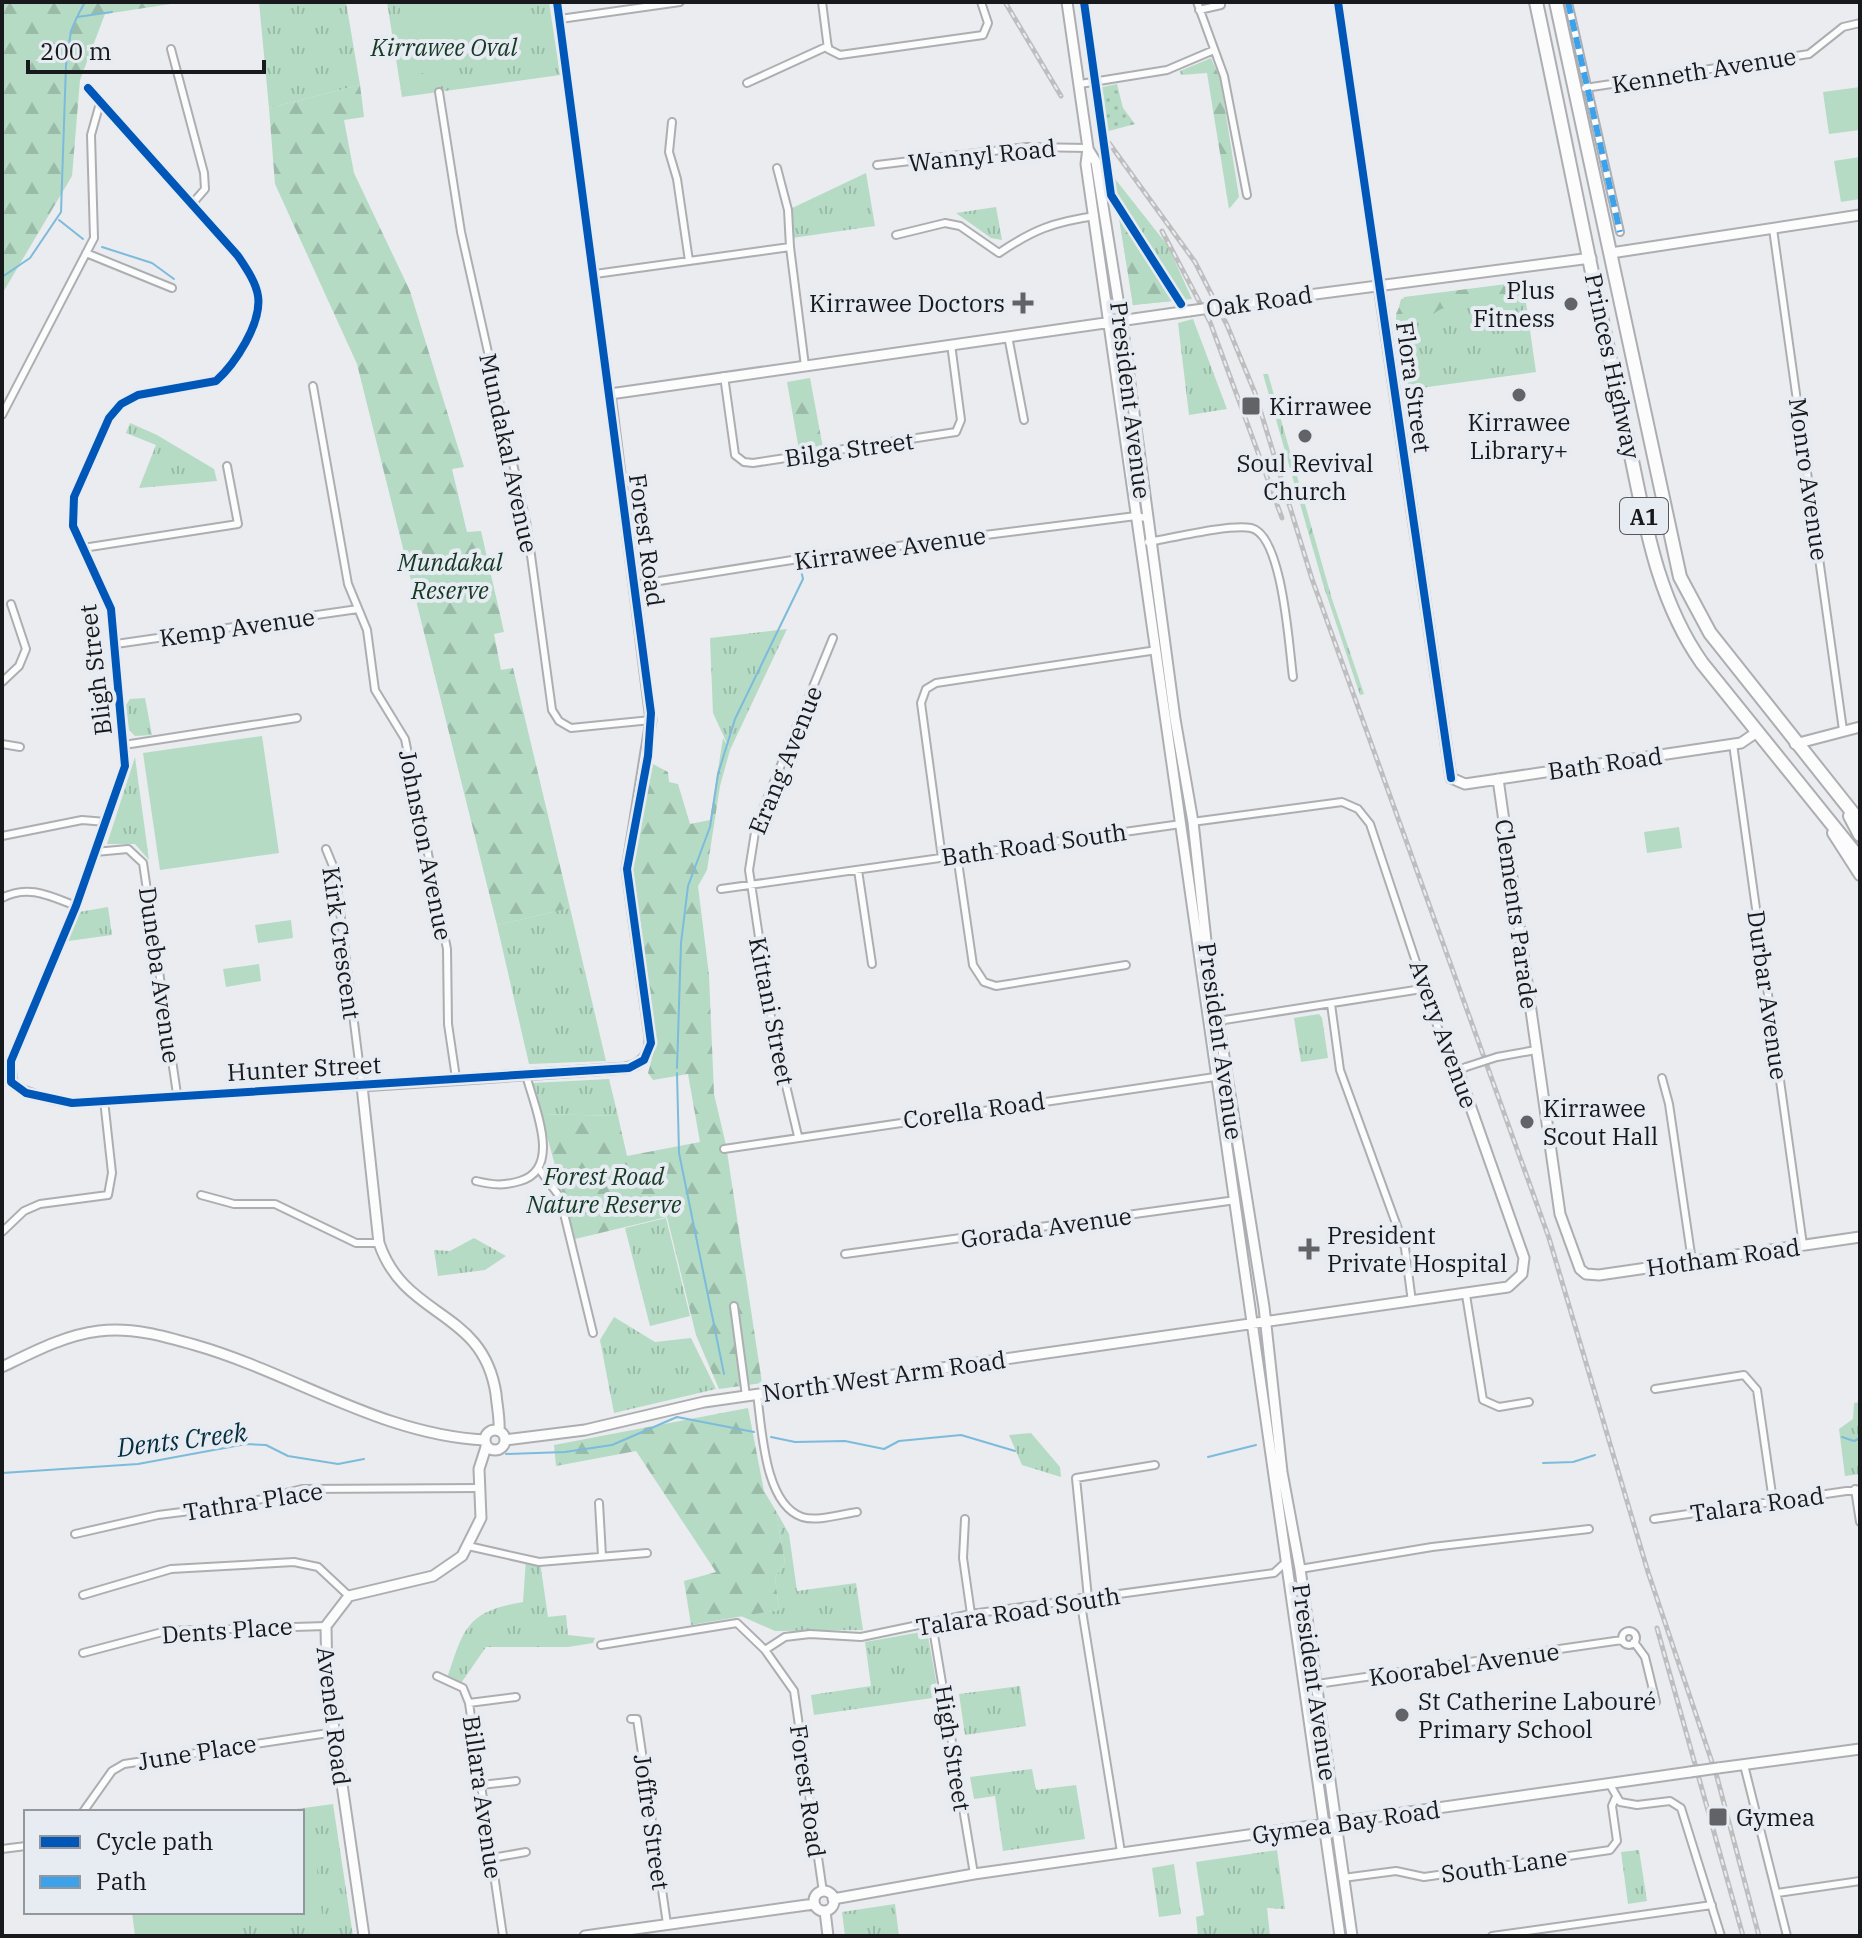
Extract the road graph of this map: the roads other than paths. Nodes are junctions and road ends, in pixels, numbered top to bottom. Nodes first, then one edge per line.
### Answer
1 (557, 2) edge
2 (680, 2) edge
3 (822, 2) edge
4 (981, 2) edge
5 (1068, 2) edge
6 (1338, 2) edge
7 (1536, 2) edge
8 (1556, 2) edge
9 (1568, 2) edge
10 (1221, 5) dead end
11 (1198, 6) edge
12 (560, 19) junction
13 (1860, 23) edge
14 (828, 46) junction
15 (171, 49) dead end
16 (1214, 50) junction
17 (747, 83) dead end
18 (1080, 84) junction
19 (88, 88) dead end
20 (1585, 88) junction
21 (439, 92) dead end
22 (100, 103) junction
23 (672, 122) dead end
24 (1088, 148) junction
25 (877, 165) dead end
26 (777, 168) dead end
27 (1247, 195) dead end
28 (192, 204) junction
29 (1860, 215) edge
30 (1095, 216) junction
31 (1773, 229) junction
32 (1620, 232) dead end
33 (896, 235) dead end
34 (790, 247) junction
35 (86, 253) junction
36 (1611, 253) junction
37 (1591, 258) junction
38 (689, 261) junction
39 (595, 274) junction
40 (1379, 285) junction
41 (172, 288) dead end
42 (1122, 322) junction
43 (1110, 323) junction
44 (1008, 336) junction
45 (951, 344) junction
46 (805, 366) junction
47 (724, 376) junction
48 (313, 386) dead end
49 (610, 394) junction
50 (2, 415) edge
51 (1024, 420) dead end
52 (227, 466) dead end
53 (1141, 517) junction
54 (1145, 542) junction
55 (83, 548) junction
56 (634, 585) junction
57 (11, 604) dead end
58 (358, 609) junction
59 (833, 638) dead end
60 (116, 644) junction
61 (1157, 650) junction
62 (1293, 677) dead end
63 (2, 682) edge
64 (297, 718) dead end
65 (651, 720) junction
66 (1860, 727) edge
67 (1843, 730) junction
68 (1757, 732) junction
69 (2, 744) edge
70 (1733, 744) junction
71 (1795, 744) junction
72 (124, 745) junction
73 (20, 747) dead end
74 (1451, 778) joint
75 (1498, 779) junction
76 (1807, 794) junction
77 (1347, 803) joint
78 (1843, 803) junction
79 (106, 822) junction
80 (1860, 822) edge
81 (1187, 823) junction
82 (1860, 835) edge
83 (2, 836) edge
84 (326, 849) dead end
85 (95, 852) junction
86 (957, 855) junction
87 (942, 858) junction
88 (1860, 859) edge
89 (858, 870) junction
90 (1860, 875) edge
91 (750, 885) junction
92 (721, 889) dead end
93 (2, 898) edge
94 (76, 906) junction
95 (872, 964) dead end
96 (1126, 965) dead end
97 (1428, 988) junction
98 (1331, 1004) junction
99 (1218, 1021) junction
100 (1536, 1050) junction
101 (11, 1061) joint
102 (625, 1068) joint
103 (1462, 1069) junction
104 (526, 1075) junction
105 (1220, 1076) junction
106 (456, 1078) junction
107 (1662, 1078) dead end
108 (362, 1086) junction
109 (177, 1094) junction
110 (104, 1100) junction
111 (798, 1136) junction
112 (724, 1149) dead end
113 (539, 1169) junction
114 (476, 1181) dead end
115 (201, 1195) dead end
116 (1241, 1200) junction
117 (2, 1232) edge
118 (1860, 1237) edge
119 (379, 1243) junction
120 (1803, 1245) junction
121 (845, 1254) dead end
122 (1692, 1261) junction
123 (1586, 1274) joint
124 (1466, 1295) junction
125 (1412, 1302) junction
126 (734, 1306) dead end
127 (1265, 1322) junction
128 (1253, 1324) junction
129 (593, 1333) dead end
130 (2, 1367) edge
131 (1655, 1389) dead end
132 (757, 1394) junction
133 (746, 1396) junction
134 (1529, 1402) dead end
135 (499, 1431) junction
136 (505, 1440) junction
137 (486, 1444) junction
138 (1155, 1465) dead end
139 (481, 1488) junction
140 (1858, 1489) edge
141 (1773, 1501) junction
142 (599, 1503) dead end
143 (857, 1512) dead end
144 (965, 1519) dead end
145 (1654, 1519) dead end
146 (1860, 1522) edge
147 (1589, 1529) dead end
148 (75, 1534) dead end
149 (468, 1546) junction
150 (647, 1553) dead end
151 (602, 1556) junction
152 (1288, 1561) junction
153 (1300, 1569) junction
154 (1274, 1573) junction
155 (1291, 1590) junction
156 (83, 1595) dead end
157 (349, 1596) junction
158 (1080, 1598) junction
159 (1088, 1598) junction
160 (971, 1614) junction
161 (932, 1623) junction
162 (326, 1626) junction
163 (1297, 1636) junction
164 (601, 1645) dead end
165 (765, 1650) junction
166 (83, 1653) dead end
167 (437, 1676) dead end
168 (1317, 1684) junction
169 (1305, 1686) junction
170 (516, 1697) dead end
171 (1656, 1702) dead end
172 (469, 1703) junction
173 (636, 1717) dead end
174 (335, 1732) junction
175 (1860, 1749) edge
176 (1744, 1765) junction
177 (516, 1781) dead end
178 (1609, 1783) junction
179 (481, 1785) junction
180 (1615, 1799) junction
181 (84, 1810) edge
182 (1335, 1824) junction
183 (1323, 1826) junction
184 (24, 1846) edge
185 (2, 1849) edge
186 (526, 1852) dead end
187 (1121, 1852) junction
188 (492, 1858) junction
189 (974, 1874) junction
190 (1343, 1878) junction
191 (1860, 1881) edge
192 (823, 1892) junction
193 (1777, 1893) junction
194 (833, 1899) junction
195 (814, 1904) junction
196 (1712, 1905) junction
197 (825, 1911) junction
198 (667, 1924) junction
199 (364, 1936) edge
200 (503, 1936) edge
201 (585, 1936) edge
202 (828, 1936) edge
203 (1340, 1936) edge
204 (1352, 1936) edge
205 (1492, 1936) edge
206 (1721, 1936) edge
207 (1787, 1936) edge

1 - 12 street, Forest Road
2 - 12 street
3 - 14 street
4 - 14 street
5 - 18 street, President Avenue
6 - 40 street, Flora Street
7 - 37 highway, Princes Highway / A1
8 - 36 highway, Princes Highway / A1
9 - 20 street
10 - 11 street
11 - 16 street
12 - 39 street, Forest Road
13 - 20 street, Kenneth Avenue
14 - 17 street
15 - 28 street
16 - 18 street
16 - 27 street
18 - 24 street, President Avenue
19 - 22 street, Bligh Street
20 - 32 street
21 - 65 street, Mundakal Avenue
22 - 28 street, Bligh Street
22 - 35 street
23 - 38 street
24 - 25 street, Wannyl Road
24 - 30 street, President Avenue
24 - 42 street, President Avenue
26 - 34 street
28 - 55 street, Bligh Street
29 - 31 street, Oak Road
30 - 33 street
30 - 43 street, President Avenue
31 - 36 street, Oak Road
31 - 67 street, Monro Avenue
34 - 38 street
34 - 46 street
35 - 41 street
35 - 50 street
36 - 37 highway, Oak Road
36 - 71 highway, Princes Highway / A1
37 - 40 street, Oak Road
37 - 68 highway, Princes Highway / A1
38 - 39 street
39 - 49 street, Forest Road
40 - 42 street, Oak Road, bridge
40 - 74 street, Flora Street
42 - 43 street, Oak Road
42 - 53 street, President Avenue
43 - 44 street, Oak Road
43 - 53 street, President Avenue
44 - 45 street, Oak Road
44 - 51 street
45 - 46 street, Oak Road
45 - 47 street, Bilga Street
46 - 47 street, Oak Road
47 - 49 street, Oak Road
48 - 58 street, Johnston Avenue
49 - 56 street, Forest Road
52 - 55 street
53 - 54 street, President Avenue
53 - 56 street, Kirrawee Avenue
54 - 61 street, President Avenue
54 - 62 street
54 - 81 street, President Avenue
55 - 60 street, Bligh Street
56 - 65 street, Forest Road
57 - 63 street
58 - 60 street, Kemp Avenue
58 - 106 street, Johnston Avenue
59 - 91 street, Erang Avenue
60 - 72 street, Bligh Street
61 - 81 street, President Avenue
61 - 87 street
64 - 72 street
65 - 102 street, Forest Road
66 - 67 street
67 - 71 street
68 - 70 street, Bath Road
68 - 76 highway, Princes Highway / A1
69 - 73 street
70 - 75 street, Bath Road
70 - 120 street, Durbar Avenue
71 - 78 highway, Princes Highway / A1
72 - 79 street, Bligh Street
74 - 75 street, Bath Road
75 - 100 street, Clements Parade
76 - 88 highway, Princes Highway / A1
76 - 90 main road
77 - 81 street, Bath Road South
77 - 97 street, Avery Avenue
78 - 80 highway, Princes Highway / A1
78 - 82 highway
79 - 83 street
79 - 85 street, Bligh Street
81 - 86 street, Bath Road South
81 - 99 street, President Avenue
81 - 105 street, President Avenue
84 - 108 street, Kirk Crescent
85 - 94 street, Bligh Street
85 - 109 street, Duneba Avenue
86 - 87 street, Bath Road South
86 - 96 street
87 - 89 street, Bath Road South
89 - 91 street, Bath Road South
89 - 95 street
91 - 92 street, Bath Road South
91 - 111 street, Kittani Street
93 - 94 street
94 - 101 street, Bligh Street
97 - 98 street
97 - 103 street, Avery Avenue
98 - 99 street
98 - 125 street
99 - 105 street, President Avenue
100 - 103 street, bridge
100 - 123 street, Clements Parade
101 - 110 street, Hunter Street
102 - 104 street, Hunter Street
103 - 124 street, Avery Avenue
104 - 106 street, Hunter Street
104 - 113 street
105 - 111 street, Corella Road
105 - 116 street, President Avenue
106 - 108 street, Hunter Street
107 - 122 street
108 - 109 street, Hunter Street
108 - 119 street
109 - 110 street, Hunter Street
110 - 117 street
111 - 112 street, Corella Road
113 - 114 street
113 - 129 street
115 - 119 street
116 - 121 street, Gorada Avenue
116 - 127 street, President Avenue
116 - 128 street, President Avenue
118 - 120 street, Hotham Road
119 - 135 street
120 - 122 street, Hotham Road
122 - 123 street, Hotham Road
124 - 125 street
124 - 134 street
125 - 127 street
126 - 133 street
127 - 128 street, North West Arm Road
127 - 153 street, President Avenue
128 - 132 street, North West Arm Road
128 - 152 street, President Avenue
130 - 137 street
131 - 141 street
132 - 133 street, North West Arm Road
132 - 143 street
133 - 136 street, North West Arm Road
135 - 136 street
135 - 137 street
136 - 137 street, North West Arm Road
137 - 139 street
138 - 159 street
139 - 148 street, Tathra Place
139 - 149 street
140 - 141 street, Talara Road
140 - 146 street
141 - 145 street, Talara Road
142 - 151 street
144 - 160 street
147 - 153 street
149 - 151 street
149 - 157 street
150 - 151 street
152 - 154 street
152 - 155 street, President Avenue
153 - 163 street
153 - 168 street, President Avenue
154 - 155 street
154 - 159 street, Talara Road South
155 - 163 street, President Avenue
156 - 157 street
157 - 162 street, Avenel Road
158 - 159 street, Talara Road South
158 - 160 street, Talara Road South
158 - 187 street
160 - 161 street, Talara Road South
161 - 165 street, Talara Road South
161 - 189 street, High Street
162 - 166 street, Dents Place
162 - 174 street, Avenel Road
163 - 169 street, President Avenue
164 - 165 street
165 - 192 street, Forest Road
167 - 172 street, Billara Avenue
168 - 169 street, Koorabel Avenue
168 - 171 street, Koorabel Avenue
168 - 182 street, President Avenue
169 - 183 street, President Avenue
170 - 172 street
172 - 179 street, Billara Avenue
173 - 198 street, Joffre Street
174 - 181 street, June Place
174 - 199 street, Avenel Road
175 - 176 street, Gymea Bay Road
176 - 178 street, Gymea Bay Road, bridge
176 - 193 street
177 - 179 street
178 - 180 street, South Lane
178 - 182 street, Gymea Bay Road
179 - 188 street, Billara Avenue
180 - 190 street, South Lane
180 - 196 street
182 - 183 street, Gymea Bay Road
182 - 190 street, President Avenue
183 - 187 street, Gymea Bay Road
183 - 203 street, President Avenue
184 - 185 street
186 - 188 street
187 - 189 street, Gymea Bay Road
188 - 200 street, Billara Avenue
189 - 194 street, Gymea Bay Road
190 - 204 street, President Avenue
191 - 193 street
192 - 194 street
192 - 195 street
193 - 207 street
194 - 197 street
195 - 197 street
195 - 198 street
196 - 205 street
196 - 206 street
197 - 202 street
198 - 201 street

